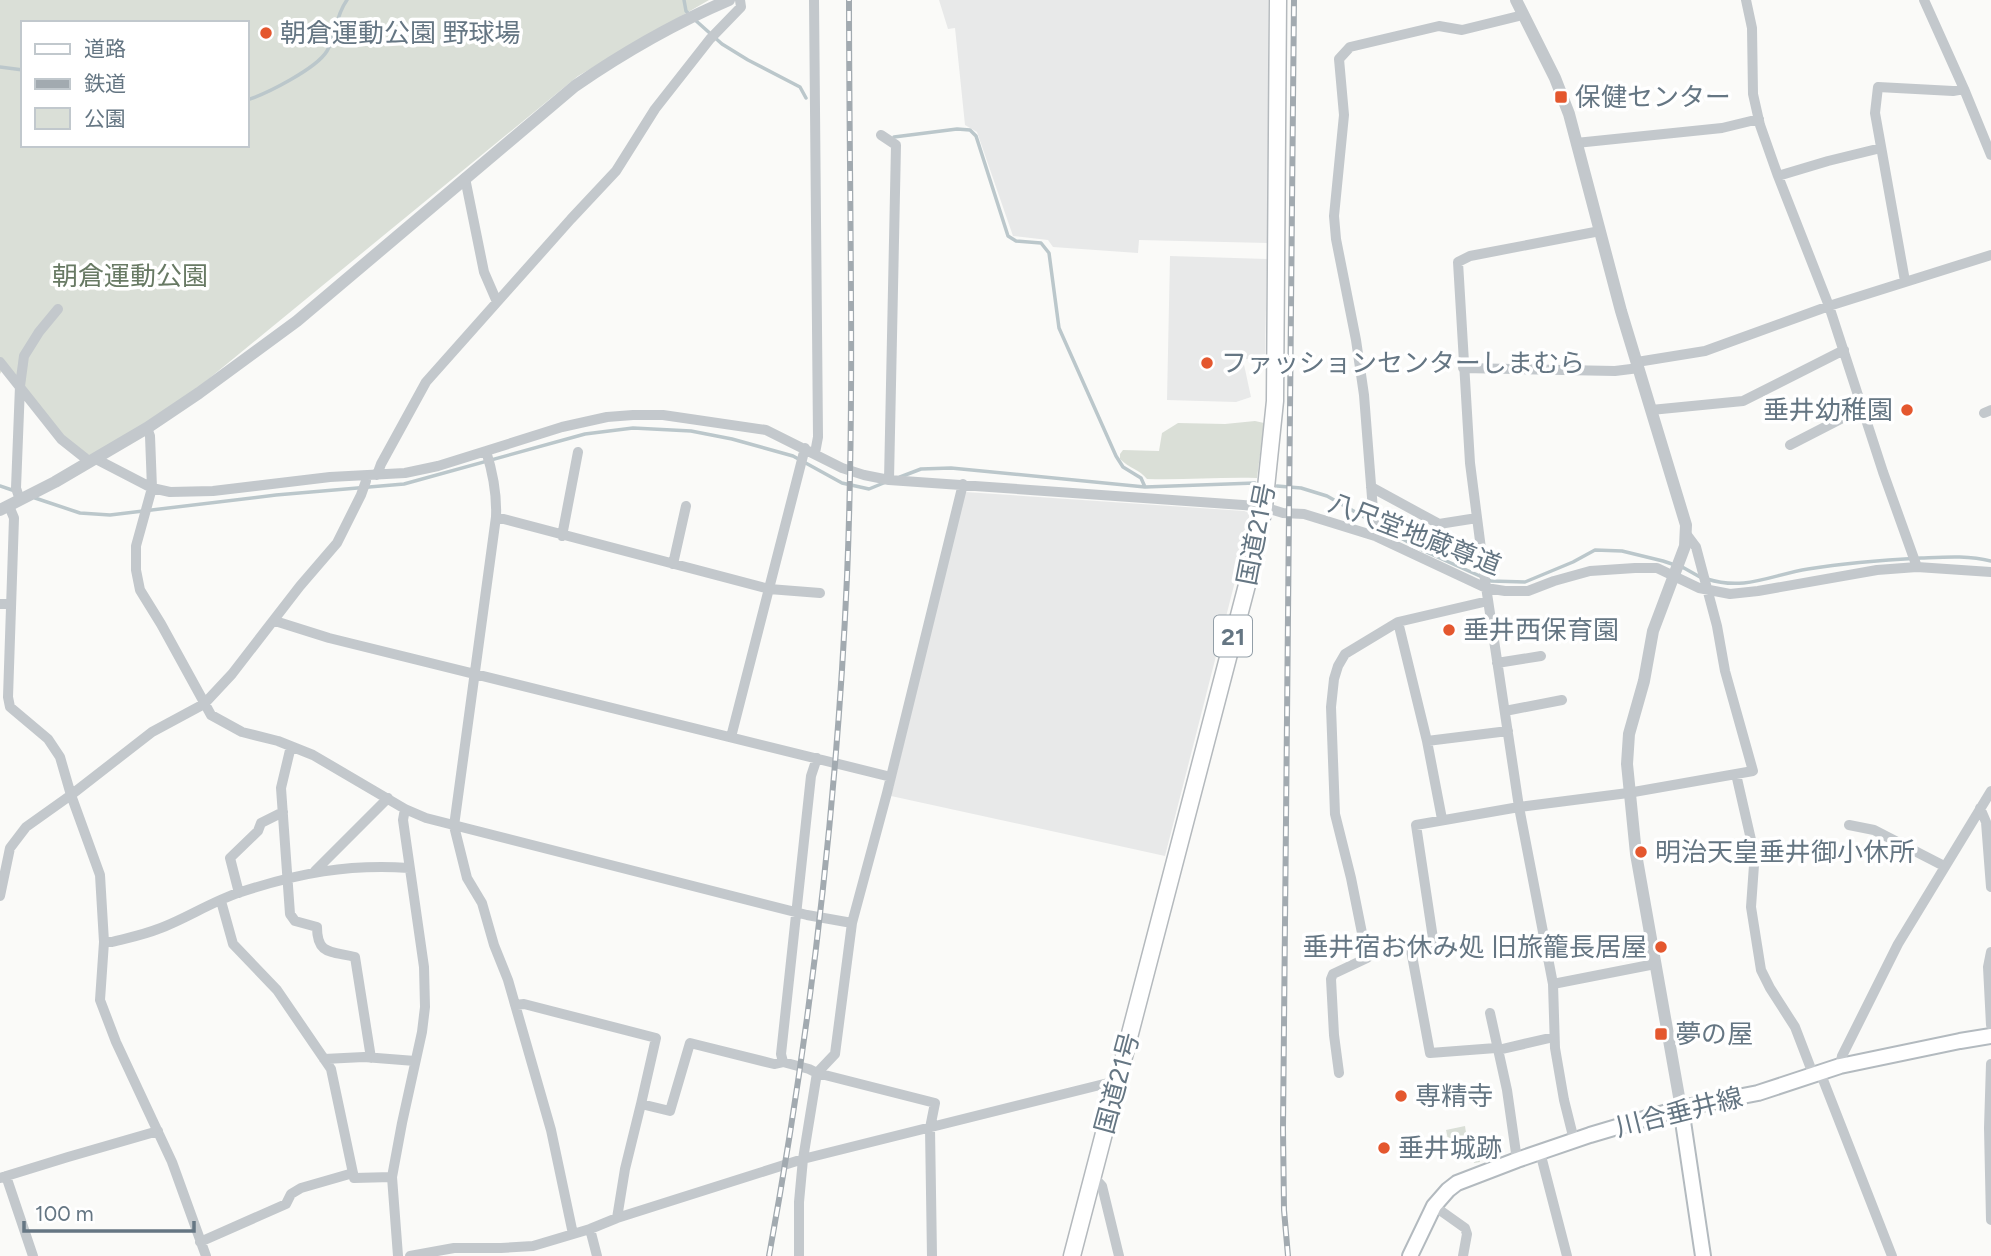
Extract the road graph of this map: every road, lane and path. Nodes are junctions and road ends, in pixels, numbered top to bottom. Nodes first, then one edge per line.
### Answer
1 (729, 0) edge
2 (740, 0) edge
3 (814, 0) edge
4 (1278, 0) edge
5 (1516, 0) edge
6 (1746, 0) edge
7 (1924, 0) edge
8 (1523, 15) junction
9 (1964, 89) junction
10 (1759, 119) junction
11 (881, 135) dead end
12 (1576, 143) junction
13 (1881, 148) junction
14 (1991, 155) edge
15 (1778, 176) junction
16 (465, 178) junction
17 (1600, 231) junction
18 (1991, 255) edge
19 (1905, 281) junction
20 (497, 302) junction
21 (1829, 306) junction
22 (58, 309) dead end
23 (1844, 350) junction
24 (0, 362) edge
25 (1638, 365) junction
26 (1463, 368) junction
27 (20, 386) junction
28 (1862, 408) junction
29 (1651, 410) junction
30 (147, 428) junction
31 (1790, 445) dead end
32 (810, 451) junction
33 (578, 452) dead end
34 (487, 453) junction
35 (93, 461) junction
36 (377, 475) junction
37 (366, 478) junction
38 (889, 480) junction
39 (963, 484) junction
40 (1371, 487) junction
41 (152, 488) junction
42 (10, 506) edge
43 (686, 506) dead end
44 (1264, 507) junction
45 (496, 517) junction
46 (1477, 518) junction
47 (1687, 535) junction
48 (562, 536) junction
49 (1375, 536) junction
50 (673, 564) junction
51 (1917, 567) junction
52 (1991, 572) edge
53 (1673, 574) junction
54 (1485, 579) junction
55 (769, 589) junction
56 (1708, 590) junction
57 (820, 593) dead end
58 (1488, 601) junction
59 (5, 604) edge
60 (275, 621) junction
61 (1398, 622) junction
62 (1541, 656) dead end
63 (1497, 663) junction
64 (474, 673) junction
65 (1562, 701) dead end
66 (204, 704) junction
67 (5, 707) edge
68 (1505, 711) junction
69 (1508, 731) junction
70 (731, 737) junction
71 (1427, 741) junction
72 (292, 746) junction
73 (817, 758) junction
74 (1736, 774) junction
75 (891, 777) junction
76 (1991, 791) edge
77 (1628, 793) junction
78 (71, 795) junction
79 (387, 798) junction
80 (1519, 807) junction
81 (1980, 808) junction
82 (405, 809) junction
83 (283, 813) junction
84 (1442, 819) junction
85 (1849, 825) dead end
86 (454, 826) junction
87 (1944, 866) junction
88 (409, 868) junction
89 (315, 872) junction
90 (289, 878) junction
91 (1991, 887) edge
92 (239, 893) junction
93 (0, 896) edge
94 (221, 901) junction
95 (796, 912) junction
96 (852, 923) junction
97 (104, 942) junction
98 (1991, 952) edge
99 (1655, 964) junction
100 (1553, 984) junction
101 (516, 1005) junction
102 (1490, 1013) dead end
103 (1991, 1025) edge
104 (1991, 1036) edge
105 (1554, 1037) junction
106 (1499, 1050) junction
107 (371, 1058) junction
108 (324, 1059) junction
109 (415, 1062) junction
110 (783, 1062) junction
111 (1991, 1065) edge
112 (1840, 1066) junction
113 (817, 1073) junction
114 (1339, 1073) dead end
115 (1817, 1073) junction
116 (1117, 1083) junction
117 (641, 1104) junction
118 (1681, 1108) junction
119 (930, 1128) junction
120 (158, 1131) junction
121 (1574, 1140) junction
122 (1540, 1152) junction
123 (803, 1159) junction
124 (1517, 1160) junction
125 (353, 1173) junction
126 (1093, 1176) junction
127 (3, 1177) edge
128 (392, 1177) junction
129 (1434, 1206) junction
130 (617, 1218) junction
131 (1991, 1220) edge
132 (590, 1229) junction
133 (573, 1234) junction
134 (200, 1242) junction
135 (455, 1252) edge
136 (33, 1256) edge
137 (206, 1256) edge
138 (398, 1256) edge
139 (410, 1256) edge
140 (597, 1256) edge
141 (799, 1256) edge
142 (932, 1256) edge
143 (1072, 1256) edge
144 (1119, 1256) edge
145 (1410, 1256) edge
146 (1463, 1256) edge
147 (1567, 1256) edge
148 (1703, 1256) edge
149 (1892, 1256) edge

1 - 16 street
2 - 20 street
3 - 32 street
4 - 44 highway, 国道21号 / 21
5 - 8 street
6 - 10 street
7 - 9 street
8 - 12 street
8 - 40 street
9 - 13 street
9 - 14 street
10 - 12 street
10 - 15 street
11 - 38 street
12 - 17 street
13 - 15 street
13 - 19 street
15 - 21 street
16 - 20 street
16 - 30 street
17 - 25 street
17 - 26 street
18 - 19 street
19 - 21 street
20 - 36 street
21 - 23 street
21 - 25 street
22 - 27 street
23 - 28 street
23 - 29 street
24 - 27 street
25 - 26 street
25 - 29 street
26 - 46 street
27 - 35 street
27 - 42 street
28 - 31 street
28 - 51 street
29 - 47 street
30 - 35 street
30 - 41 street
32 - 34 street, 八尺堂地蔵尊道
32 - 38 street, 八尺堂地蔵尊道
32 - 55 street
33 - 48 street
34 - 36 street, 八尺堂地蔵尊道
34 - 45 street
35 - 41 street
35 - 42 street
36 - 37 street, 八尺堂地蔵尊道
37 - 41 street, 八尺堂地蔵尊道
37 - 60 street
38 - 39 street, 八尺堂地蔵尊道
39 - 44 street, 八尺堂地蔵尊道
39 - 75 street
40 - 46 street
40 - 49 street
41 - 66 street
42 - 59 street
43 - 50 street
44 - 49 street, 八尺堂地蔵尊道
44 - 116 highway, 国道21号 / 21
45 - 48 street
45 - 64 street
46 - 54 street
47 - 53 street
47 - 56 street
48 - 50 street
49 - 54 street, 八尺堂地蔵尊道
50 - 55 street
51 - 52 street, 八尺堂地蔵尊道
51 - 56 street, 八尺堂地蔵尊道
53 - 54 street, 八尺堂地蔵尊道
53 - 56 street, 八尺堂地蔵尊道
53 - 77 street
54 - 58 street
55 - 57 street
55 - 70 street
56 - 74 street
58 - 61 street
58 - 63 street
59 - 67 street
60 - 64 street
60 - 66 street
61 - 71 street
61 - 114 street
62 - 63 street
63 - 68 street
64 - 70 street
64 - 86 street
65 - 68 street
66 - 72 street
66 - 78 street
67 - 78 street
68 - 69 street
69 - 71 street
69 - 80 street
70 - 73 street
71 - 84 street
72 - 79 street
72 - 83 street
73 - 75 street
73 - 95 street
74 - 77 street
74 - 115 street
75 - 96 street
76 - 81 street
77 - 80 street
77 - 99 street
78 - 93 street
78 - 97 street
79 - 82 street
79 - 89 street
80 - 84 street
80 - 100 street
81 - 87 street
81 - 91 street
82 - 86 street
82 - 88 street
83 - 90 street
83 - 92 street
84 - 106 street
85 - 87 street
86 - 95 street
86 - 101 street
87 - 112 street
88 - 89 street
88 - 109 street
89 - 90 street
90 - 92 street
90 - 107 street
92 - 94 street
94 - 97 street
94 - 108 street
95 - 96 street
95 - 110 street
96 - 113 street
97 - 120 street
98 - 103 street
99 - 100 street
99 - 118 street
100 - 105 street
101 - 117 street
101 - 133 street
102 - 106 street
104 - 112 main road, 川合垂井線
105 - 106 street
105 - 121 street
106 - 124 street
107 - 108 street
107 - 109 street
108 - 125 street
109 - 128 street
110 - 113 street
110 - 117 street
111 - 131 street
112 - 115 main road, 川合垂井線
113 - 119 street
113 - 123 street
115 - 118 main road, 川合垂井線
115 - 149 street
116 - 119 street
116 - 126 highway, 国道21号 / 21
117 - 130 street
118 - 121 main road, 川合垂井線
118 - 148 main road
119 - 123 street
119 - 142 street
120 - 127 street
120 - 134 street
121 - 122 main road, 川合垂井線
122 - 124 main road, 川合垂井線
122 - 147 street
123 - 130 street
123 - 141 street
124 - 129 main road, 川合垂井線
125 - 128 street
125 - 134 street
126 - 143 highway, 国道21号 / 21
126 - 144 street
127 - 136 street
128 - 138 street
129 - 145 main road, 川合垂井線
129 - 146 street
130 - 132 street
132 - 133 street
132 - 140 street
133 - 135 street
134 - 137 street
135 - 139 street

